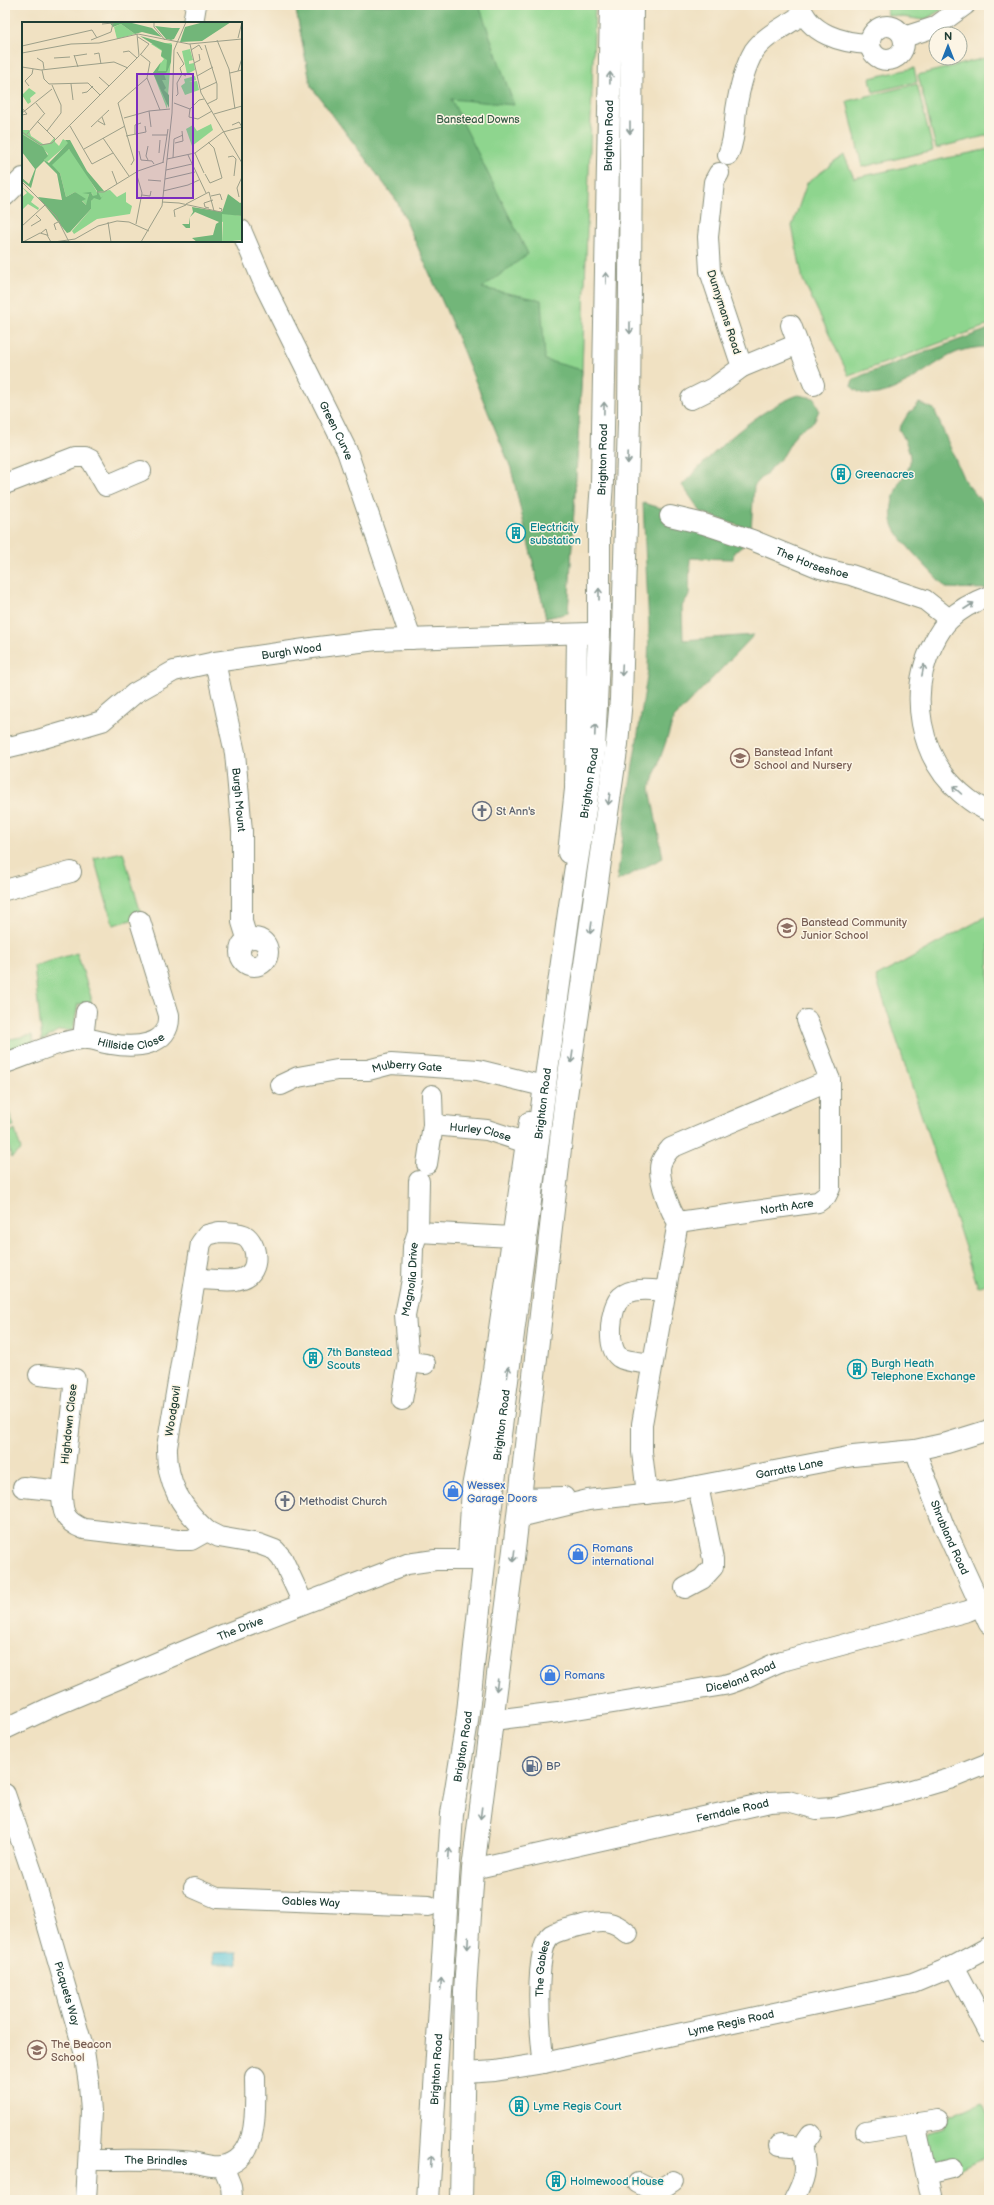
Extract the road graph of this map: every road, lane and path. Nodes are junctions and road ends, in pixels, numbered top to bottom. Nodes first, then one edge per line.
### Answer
1 (196, 5) edge
2 (611, 5) edge
3 (632, 5) edge
4 (965, 5) edge
5 (801, 10) edge
6 (193, 22) edge
7 (22, 179) edge
8 (5, 196) edge
9 (242, 232) edge
10 (791, 325) dead end
11 (798, 344) junction
12 (742, 367) junction
13 (814, 385) dead end
14 (691, 399) dead end
15 (141, 471) dead end
16 (5, 484) edge
17 (670, 516) dead end
18 (989, 596) edge
19 (949, 619) junction
20 (599, 632) junction
21 (577, 634) junction
22 (411, 639) junction
23 (215, 662) junction
24 (5, 748) edge
25 (989, 811) edge
26 (71, 872) dead end
27 (5, 890) edge
28 (140, 921) dead end
29 (247, 938) dead end
30 (86, 1012) dead end
31 (807, 1020) dead end
32 (84, 1038) junction
33 (5, 1063) edge
34 (830, 1080) junction
35 (535, 1084) junction
36 (281, 1085) dead end
37 (432, 1095) dead end
38 (433, 1125) junction
39 (526, 1143) junction
40 (423, 1172) joint
41 (678, 1222) junction
42 (418, 1232) junction
43 (512, 1237) junction
44 (194, 1280) dead end
45 (665, 1291) junction
46 (651, 1364) junction
47 (39, 1375) dead end
48 (402, 1400) dead end
49 (989, 1430) edge
50 (915, 1450) junction
51 (698, 1486) junction
52 (23, 1487) dead end
53 (647, 1494) junction
54 (62, 1498) junction
55 (520, 1507) junction
56 (207, 1531) junction
57 (476, 1560) junction
58 (685, 1588) dead end
59 (303, 1603) junction
60 (981, 1605) junction
61 (989, 1624) edge
62 (493, 1720) junction
63 (467, 1721) junction
64 (5, 1729) edge
65 (989, 1763) edge
66 (5, 1794) edge
67 (473, 1869) junction
68 (194, 1888) dead end
69 (429, 1906) dead end
70 (628, 1934) dead end
71 (989, 1947) edge
72 (954, 1966) junction
73 (989, 2032) edge
74 (544, 2063) junction
75 (465, 2073) junction
76 (255, 2077) dead end
77 (938, 2120) dead end
78 (915, 2124) junction
79 (866, 2131) dead end
80 (780, 2144) dead end
81 (89, 2160) junction
82 (223, 2166) junction
83 (952, 2169) dead end
84 (926, 2175) junction
85 (673, 2181) dead end
86 (638, 2183) dead end
87 (656, 2196) edge
88 (232, 2197) dead end
89 (86, 2200) edge
90 (428, 2200) edge
91 (461, 2200) edge
92 (794, 2200) edge
93 (932, 2200) edge

1 - 6 street
20 -> 2 highway, Brighton Road
3 -> 55 highway, Brighton Road
4 - 5 street
5 - 12 street, Dunnymans Road
7 - 8 street
9 - 22 street, Green Curve
10 - 11 street
11 - 12 street
11 - 13 street
12 - 14 street, Dunnymans Road
15 - 16 street
17 - 19 street, The Horseshoe
19 -> 18 street
25 -> 19 street
20 - 21 street, Burgh Wood
57 -> 20 highway, Brighton Road
21 - 22 street, Burgh Wood
21 - 35 street, Brighton Road
22 - 23 street, Burgh Wood
23 - 24 street, Burgh Wood
23 - 29 street, Burgh Mount
26 - 27 street
28 - 32 street, Hillside Close
30 - 32 street
31 - 34 street, North Acre
32 - 33 street, Hillside Close
34 - 41 street
34 - 41 street, North Acre
35 - 36 street, Mulberry Gate
35 - 39 street, Brighton Road
37 - 38 street, Hurley Close
38 - 39 street, Hurley Close
38 - 40 street, Hurley Close
39 - 43 street, Brighton Road
40 - 42 street, Magnolia Drive
41 - 45 street
42 - 43 street, Magnolia Drive
42 - 48 street, Magnolia Drive
43 - 57 street, Brighton Road
44 - 56 street, Woodgavil
45 - 46 street
45 - 46 street
46 - 53 street
47 - 54 street, Highdown Close
49 - 50 street, Garratts Lane
50 - 51 street, Garratts Lane
50 - 60 street, Shrubland Road
51 - 53 street, Garratts Lane
51 - 58 street
52 - 54 street
53 - 55 street, Garratts Lane
54 - 56 street
55 -> 62 highway, Brighton Road
55 - 63 highway
56 - 59 street, Woodgavil
57 - 59 street, The Drive
57 - 63 highway, Brighton Road
59 - 64 street, The Drive
60 - 61 street, Shrubland Road
60 - 62 street, Diceland Road
62 -> 67 highway, Brighton Road
90 -> 63 highway, Brighton Road
65 - 67 street, Ferndale Road
66 - 81 street, Picquets Way
67 -> 75 highway, Brighton Road
68 - 69 street, Gables Way
70 - 74 street, The Gables
71 - 72 street, Lyme Regis Road
72 - 73 street
72 - 74 street, Lyme Regis Road
74 - 75 street, Lyme Regis Road
75 - 91 highway, Brighton Road
76 - 82 street
77 - 78 street
78 - 79 street
78 - 84 street
80 - 92 street
81 - 82 street, The Brindles
81 - 89 street, Picquets Way
82 - 88 street
83 - 84 street
84 - 93 street
85 - 87 street
86 - 87 street

